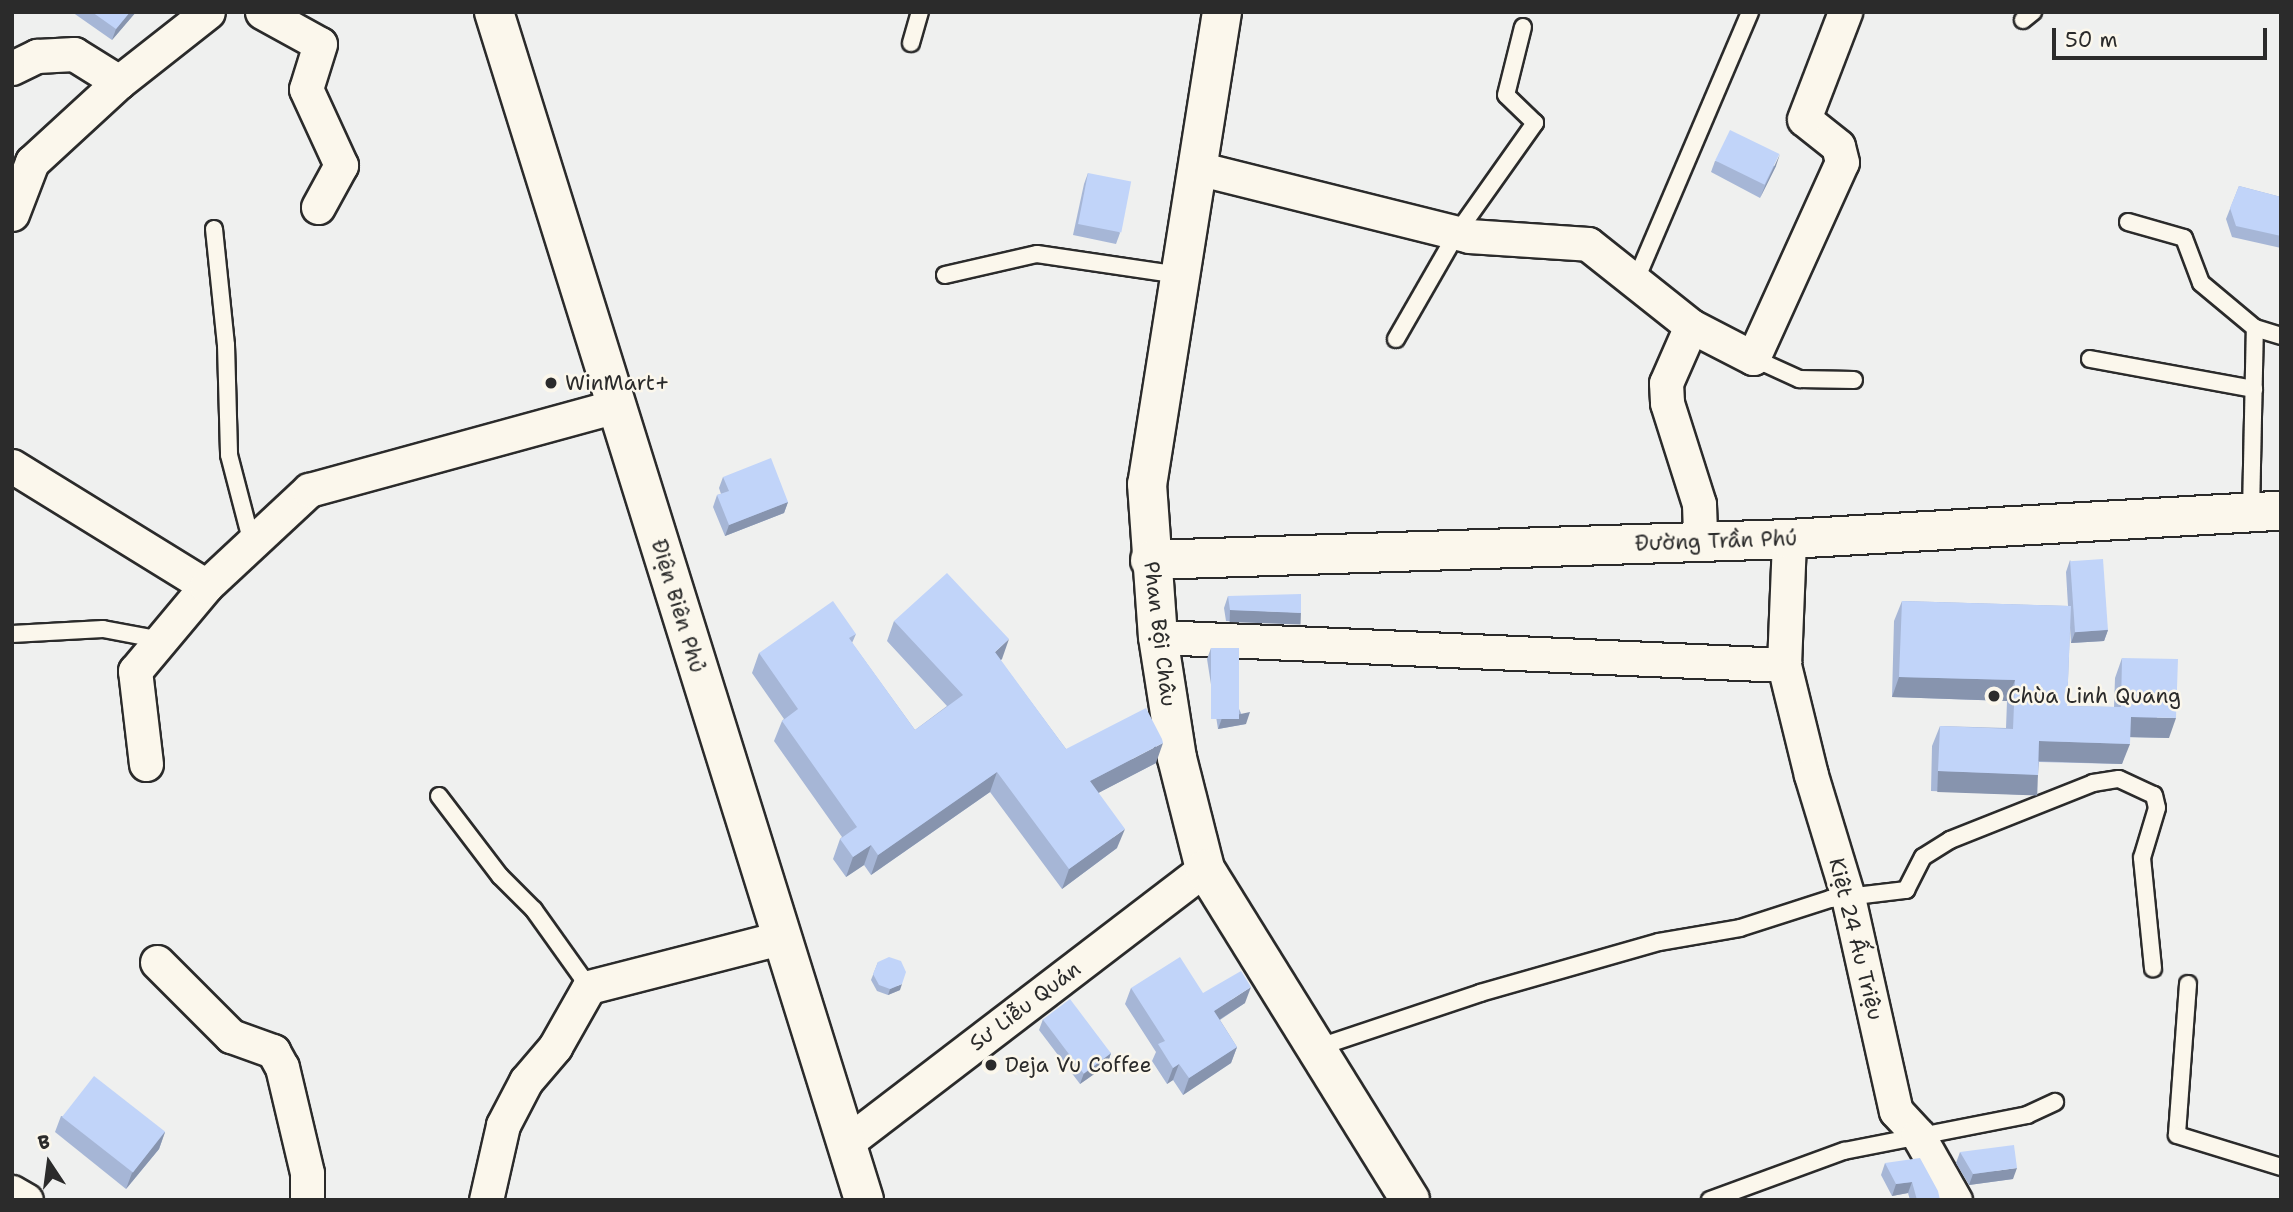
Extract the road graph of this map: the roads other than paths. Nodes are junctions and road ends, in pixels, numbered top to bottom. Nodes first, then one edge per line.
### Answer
1 (208, 12) edge
2 (262, 12) edge
3 (494, 12) edge
4 (920, 12) edge
5 (1222, 12) edge
6 (1750, 12) edge
7 (1845, 12) edge
8 (1523, 27) dead end
9 (911, 43) dead end
10 (12, 68) edge
11 (119, 82) junction
12 (1197, 168) junction
13 (318, 207) dead end
14 (12, 214) edge
15 (2128, 222) dead end
16 (214, 229) dead end
17 (1457, 233) junction
18 (945, 275) dead end
19 (1179, 275) junction
20 (1635, 282) junction
21 (1691, 326) junction
22 (2255, 328) junction
23 (2281, 336) edge
24 (1396, 339) dead end
25 (1754, 358) junction
26 (2090, 359) dead end
27 (1854, 380) dead end
28 (2254, 390) junction
29 (617, 406) junction
30 (12, 466) edge
31 (2266, 512) edge
32 (1789, 539) junction
33 (1700, 542) junction
34 (253, 543) junction
35 (1150, 561) junction
36 (206, 586) junction
37 (12, 634) edge
38 (1158, 636) junction
39 (161, 640) junction
40 (1784, 665) junction
41 (146, 764) dead end
42 (439, 796) dead end
43 (1205, 869) junction
44 (1848, 897) junction
45 (780, 938) junction
46 (157, 962) dead end
47 (2153, 968) dead end
48 (2188, 984) dead end
49 (589, 987) junction
50 (1316, 1048) junction
51 (2055, 1102) dead end
52 (1918, 1135) junction
53 (846, 1143) junction
54 (2281, 1167) edge
55 (12, 1192) edge
56 (26, 1200) edge
57 (307, 1200) edge
58 (486, 1200) edge
59 (864, 1200) edge
60 (1410, 1200) edge
61 (1710, 1200) edge
62 (1955, 1200) edge

1 - 11 street
2 - 13 street
3 - 29 street, Điện Biên Phủ
4 - 9 lane
5 - 12 street, Phan Bội Châu
6 - 20 lane
7 - 25 street
8 - 17 lane
10 - 11 street
11 - 14 street
12 - 17 street
12 - 19 street, Phan Bội Châu
15 - 22 lane
16 - 34 lane
17 - 20 street
17 - 24 lane
18 - 19 lane
19 - 35 street, Phan Bội Châu
20 - 21 street
21 - 25 street
21 - 33 street
22 - 23 lane
22 - 28 lane
25 - 27 lane
26 - 28 lane
28 - 31 lane
29 - 34 street
29 - 45 street, Điện Biên Phủ
30 - 36 street
31 - 32 street, Đường Trần Phú
32 - 33 street, Đường Trần Phú
32 - 40 street, Kiệt 24 Ấu Triệu
33 - 35 street, Đường Trần Phú
34 - 36 street
35 - 38 street, Phan Bội Châu
36 - 39 street
37 - 39 lane
38 - 40 street
38 - 43 street, Phan Bội Châu
39 - 41 street
40 - 44 street, Kiệt 24 Ấu Triệu
42 - 49 lane
43 - 50 street, Phan Bội Châu
43 - 53 street, Sư Liễu Quán
44 - 47 lane
44 - 50 lane
44 - 52 street, Kiệt 24 Ấu Triệu
45 - 49 street
45 - 53 street, Điện Biên Phủ
46 - 57 street
48 - 54 lane
49 - 58 street
50 - 60 street, Phan Bội Châu
51 - 52 lane
52 - 61 lane
52 - 62 street, Kiệt 24 Ấu Triệu
53 - 59 street, Điện Biên Phủ
55 - 56 street

